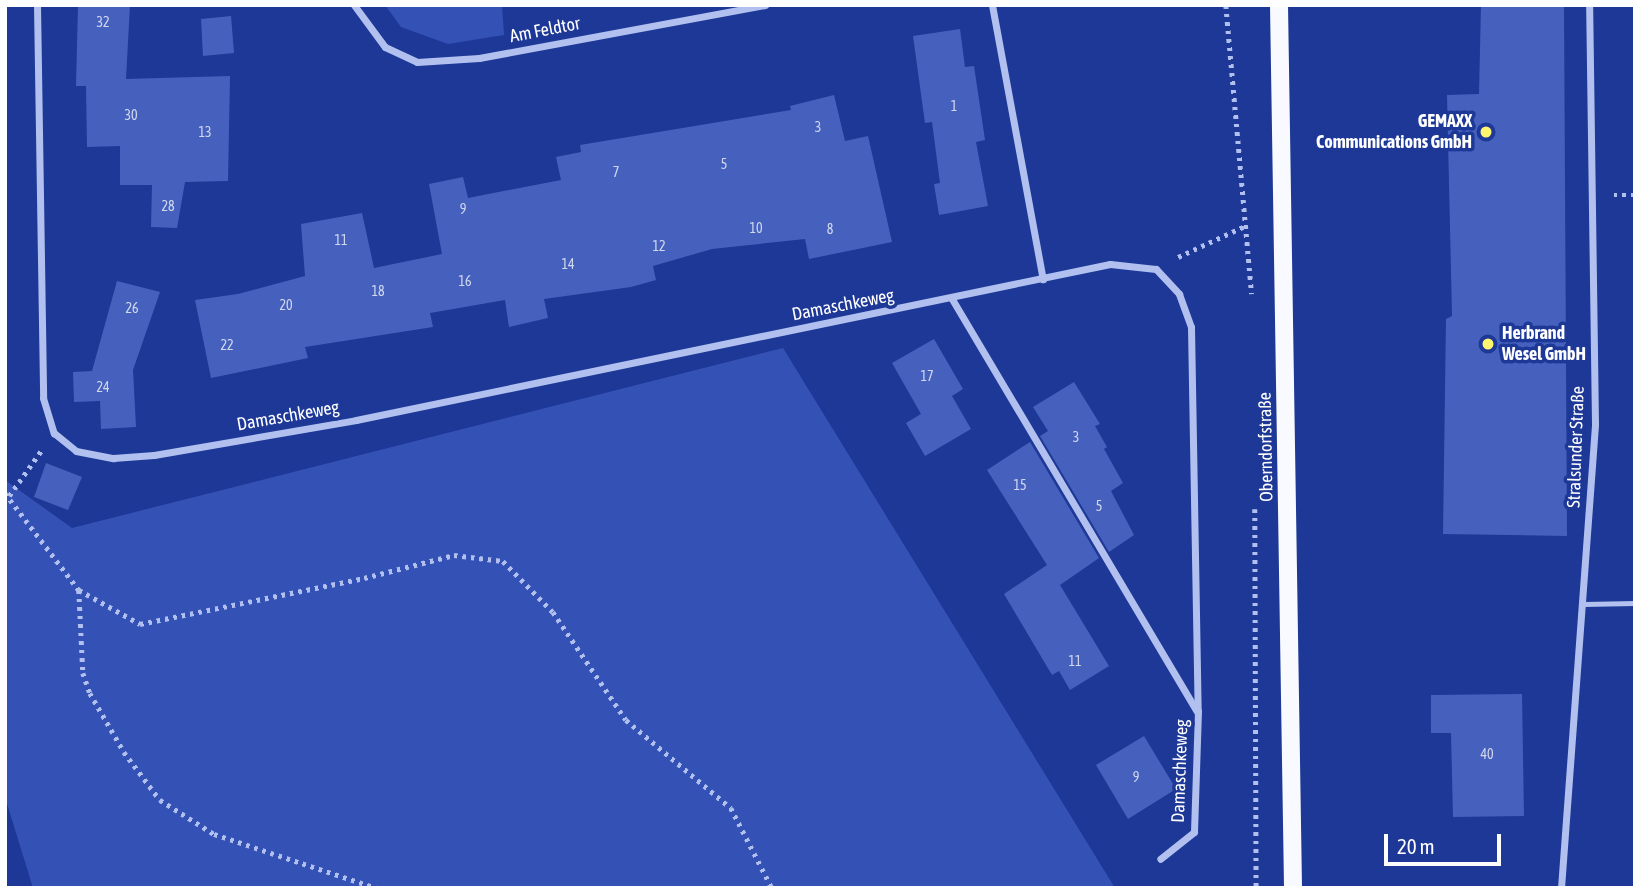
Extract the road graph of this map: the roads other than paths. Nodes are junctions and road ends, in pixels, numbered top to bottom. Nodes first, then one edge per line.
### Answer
1 (37, 5) edge
2 (354, 5) edge
3 (765, 5) edge
4 (992, 5) edge
5 (1279, 5) edge
6 (1589, 5) edge
7 (1043, 279) junction
8 (952, 299) junction
9 (1635, 603) edge
10 (1584, 604) junction
11 (1198, 712) junction
12 (1160, 859) dead end
13 (1293, 888) edge
14 (1561, 888) edge

1 - 8 street, Damaschkeweg
2 - 3 street, Am Feldtor
4 - 7 street
5 - 13 main road, Oberndorfstraße
6 - 10 street, Stralsunder Straße
7 - 8 street, Damaschkeweg
7 - 11 street, Damaschkeweg
8 - 11 street, Damaschkeweg
9 - 10 lane
10 - 14 street, Stralsunder Straße
11 - 12 street, Damaschkeweg

